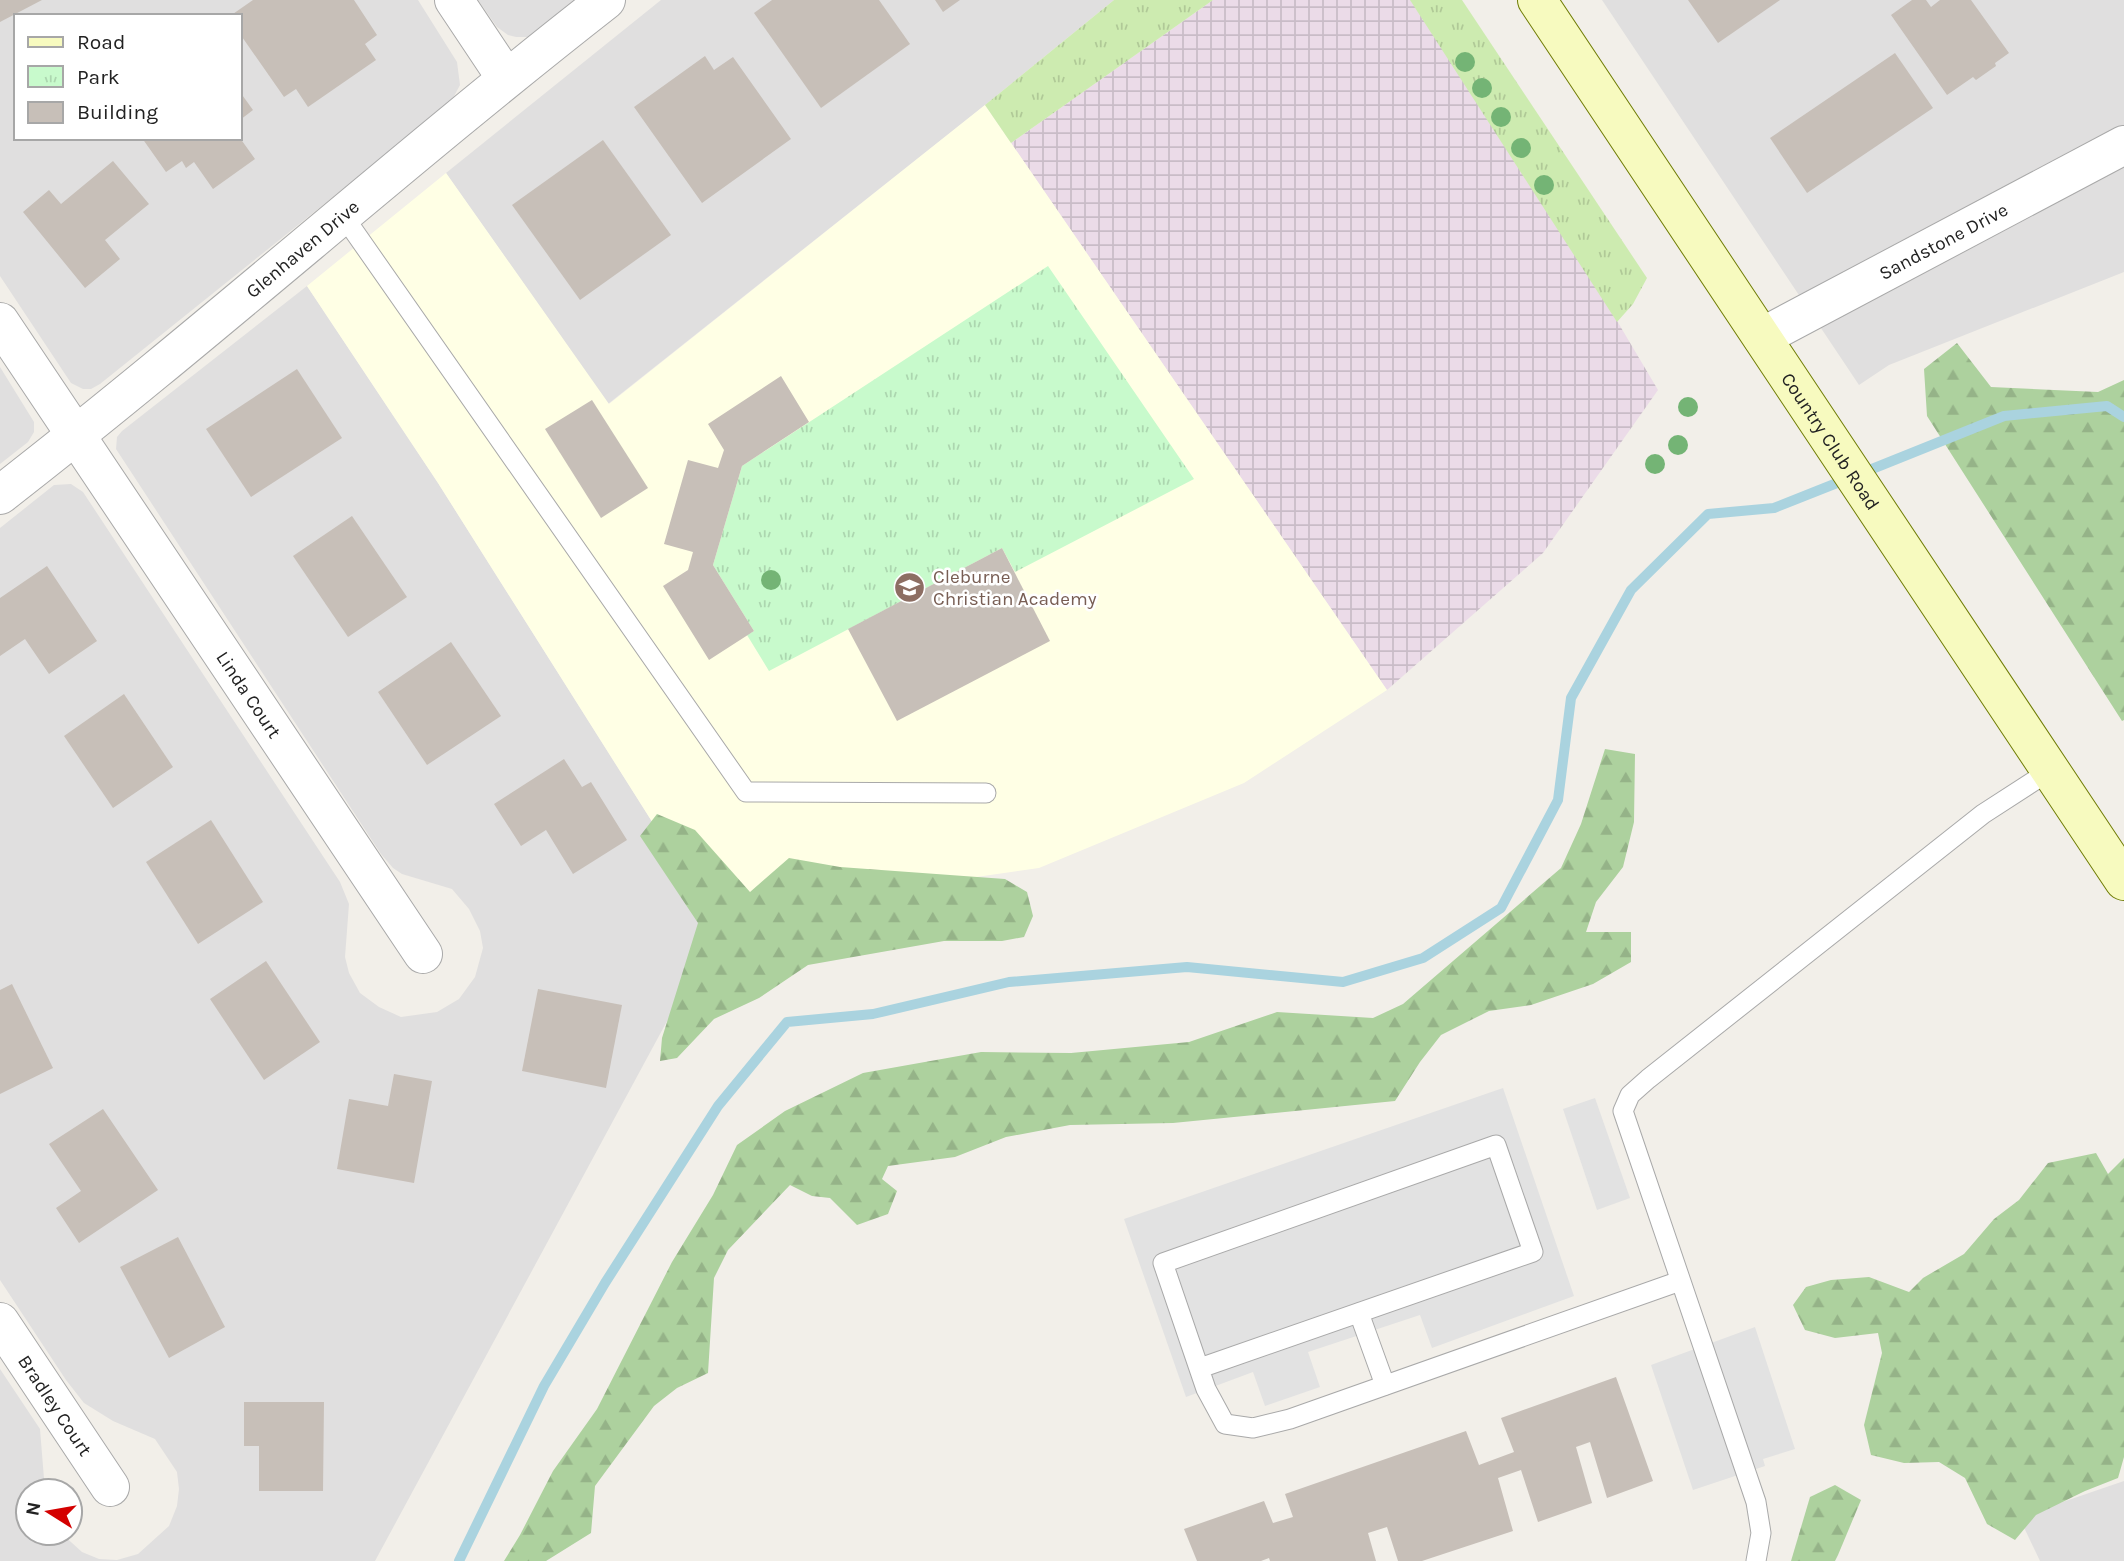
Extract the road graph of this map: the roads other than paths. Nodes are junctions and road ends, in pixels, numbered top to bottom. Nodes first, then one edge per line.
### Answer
1 (454, 0) edge
2 (606, 0) edge
3 (1537, 0) edge
4 (506, 78) junction
5 (2124, 145) edge
6 (342, 214) junction
7 (0, 322) edge
8 (1762, 337) junction
9 (76, 436) junction
10 (0, 495) edge
11 (2050, 770) junction
12 (986, 793) dead end
13 (2124, 881) edge
14 (423, 954) dead end
15 (1680, 1281) junction
16 (1359, 1313) junction
17 (0, 1322) edge
18 (1200, 1368) junction
19 (1385, 1385) junction
20 (110, 1487) dead end
21 (1756, 1561) edge

1 - 4 street
2 - 4 street, Glenhaven Drive
3 - 8 main road, Country Club Road
4 - 6 street, Glenhaven Drive
5 - 8 street, Sandstone Drive
6 - 9 street, Glenhaven Drive
6 - 12 lane
7 - 9 street, Linda Court
8 - 11 main road, Country Club Road
9 - 10 street, Glenhaven Drive
9 - 14 street, Linda Court
11 - 13 main road, Country Club Road
11 - 15 lane
15 - 19 lane
15 - 21 lane
16 - 18 lane
16 - 18 lane
16 - 19 lane
17 - 20 street, Bradley Court
18 - 19 lane

